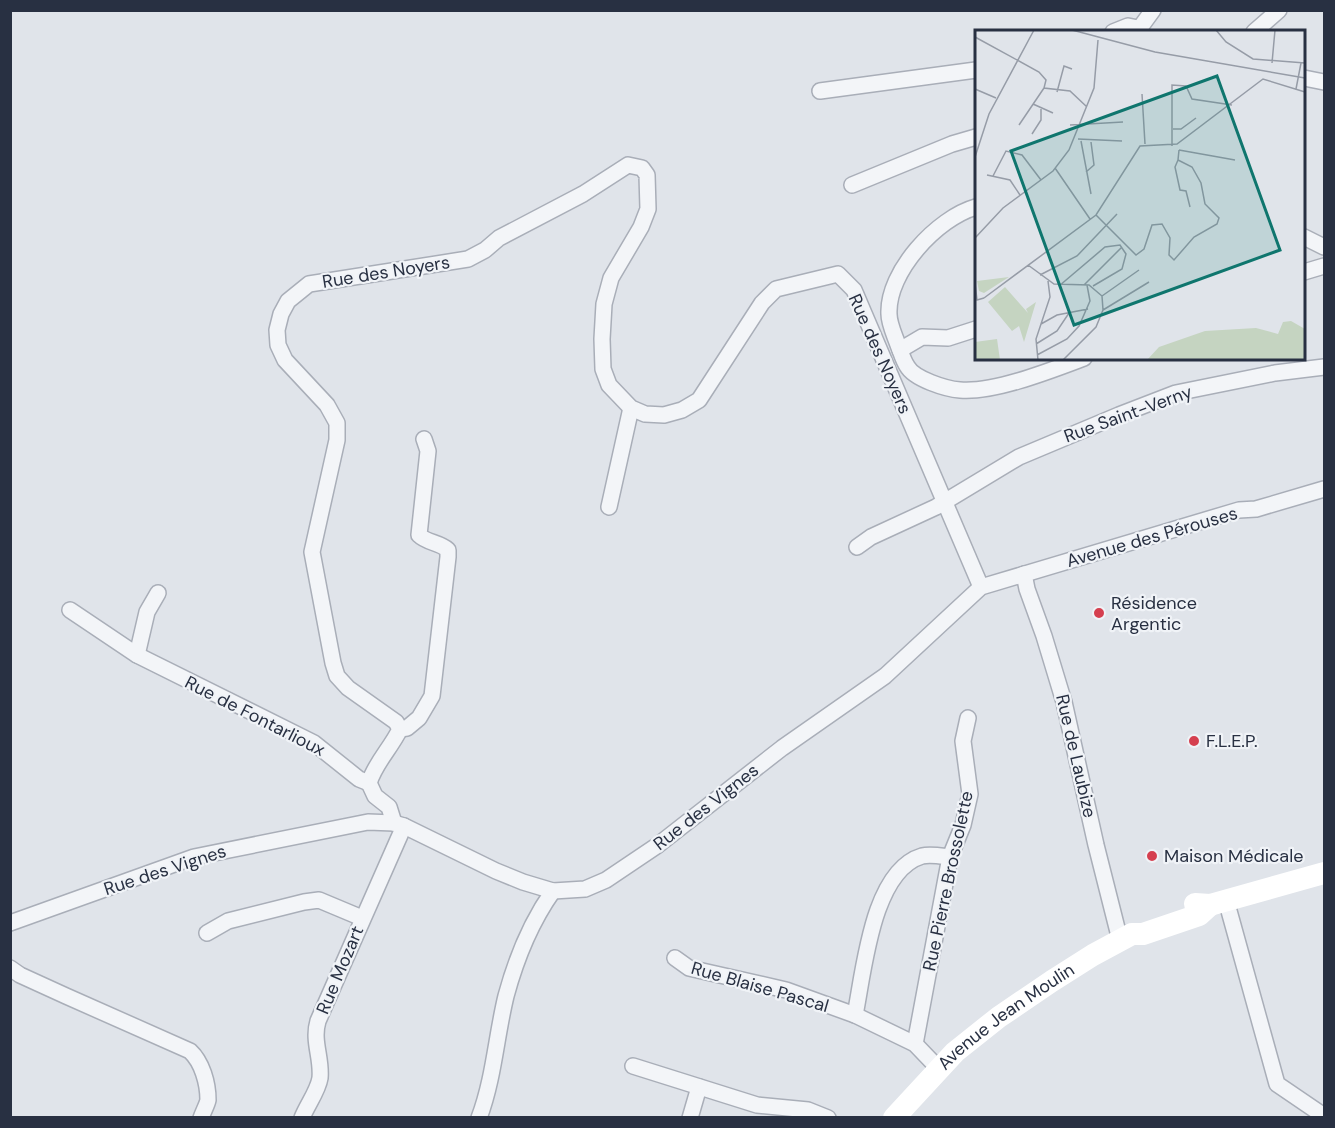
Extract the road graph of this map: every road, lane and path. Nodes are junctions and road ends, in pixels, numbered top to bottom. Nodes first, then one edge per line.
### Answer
1 (1153, 10) edge
2 (1279, 10) edge
3 (1118, 30) edge
4 (1138, 30) edge
5 (1256, 30) edge
6 (975, 69) edge
7 (1305, 78) edge
8 (1324, 82) edge
9 (820, 91) dead end
10 (975, 137) edge
11 (852, 185) dead end
12 (975, 207) edge
13 (1305, 238) edge
14 (1324, 247) edge
15 (1324, 266) edge
16 (1305, 272) edge
17 (975, 329) edge
18 (900, 350) junction
19 (1078, 360) edge
20 (1324, 367) edge
21 (908, 369) junction
22 (891, 376) junction
23 (631, 408) junction
24 (424, 438) dead end
25 (1324, 489) edge
26 (945, 501) junction
27 (609, 507) dead end
28 (857, 546) dead end
29 (1024, 574) junction
30 (981, 587) junction
31 (158, 594) dead end
32 (70, 610) dead end
33 (137, 655) junction
34 (968, 718) dead end
35 (400, 729) junction
36 (369, 783) junction
37 (399, 824) junction
38 (950, 856) junction
39 (1324, 873) edge
40 (553, 891) junction
41 (1218, 902) junction
42 (362, 918) junction
43 (10, 923) edge
44 (207, 933) dead end
45 (1126, 937) junction
46 (675, 958) dead end
47 (10, 968) edge
48 (855, 1015) junction
49 (915, 1044) junction
50 (633, 1066) dead end
51 (939, 1069) junction
52 (699, 1087) junction
53 (1324, 1116) edge
54 (201, 1118) edge
55 (302, 1118) edge
56 (479, 1118) edge
57 (690, 1118) edge
58 (828, 1118) edge
59 (894, 1118) edge

1 - 4 street
2 - 5 street
3 - 4 street
6 - 9 street
7 - 8 street
10 - 11 street
12 - 18 street
13 - 14 street
15 - 16 street
17 - 18 street
18 - 21 street
19 - 21 street
20 - 26 street, Rue Saint-Verny
21 - 22 street
22 - 23 street, Rue des Noyers
22 - 26 street, Rue des Noyers
23 - 27 street
23 - 35 street, Rue des Noyers
24 - 35 street
25 - 29 street, Avenue des Pérouses
26 - 28 street, Rue Saint-Verny
26 - 30 street, Rue des Noyers
29 - 30 street, Avenue des Pérouses
29 - 45 street, Rue de Laubize
30 - 40 street, Rue des Vignes
31 - 33 street
32 - 33 street, Rue de Fontarlioux
33 - 36 street, Rue de Fontarlioux
34 - 38 street, Rue Pierre Brossolette
35 - 36 street
36 - 37 street
37 - 40 street, Rue des Vignes
37 - 42 street, Rue Mozart
37 - 43 street, Rue des Vignes
38 - 48 street
38 - 49 street, Rue Pierre Brossolette
39 - 41 main road, Avenue Jean Moulin
40 - 56 street
41 - 45 main road, Avenue Jean Moulin
41 - 53 street
42 - 44 street
42 - 55 street, Rue Mozart
45 - 51 main road, Avenue Jean Moulin
46 - 48 street, Rue Blaise Pascal
47 - 54 street
48 - 49 street, Rue Blaise Pascal
49 - 51 street, Rue Blaise Pascal
50 - 52 street
51 - 59 main road, Avenue Jean Moulin
52 - 57 street
52 - 58 street

